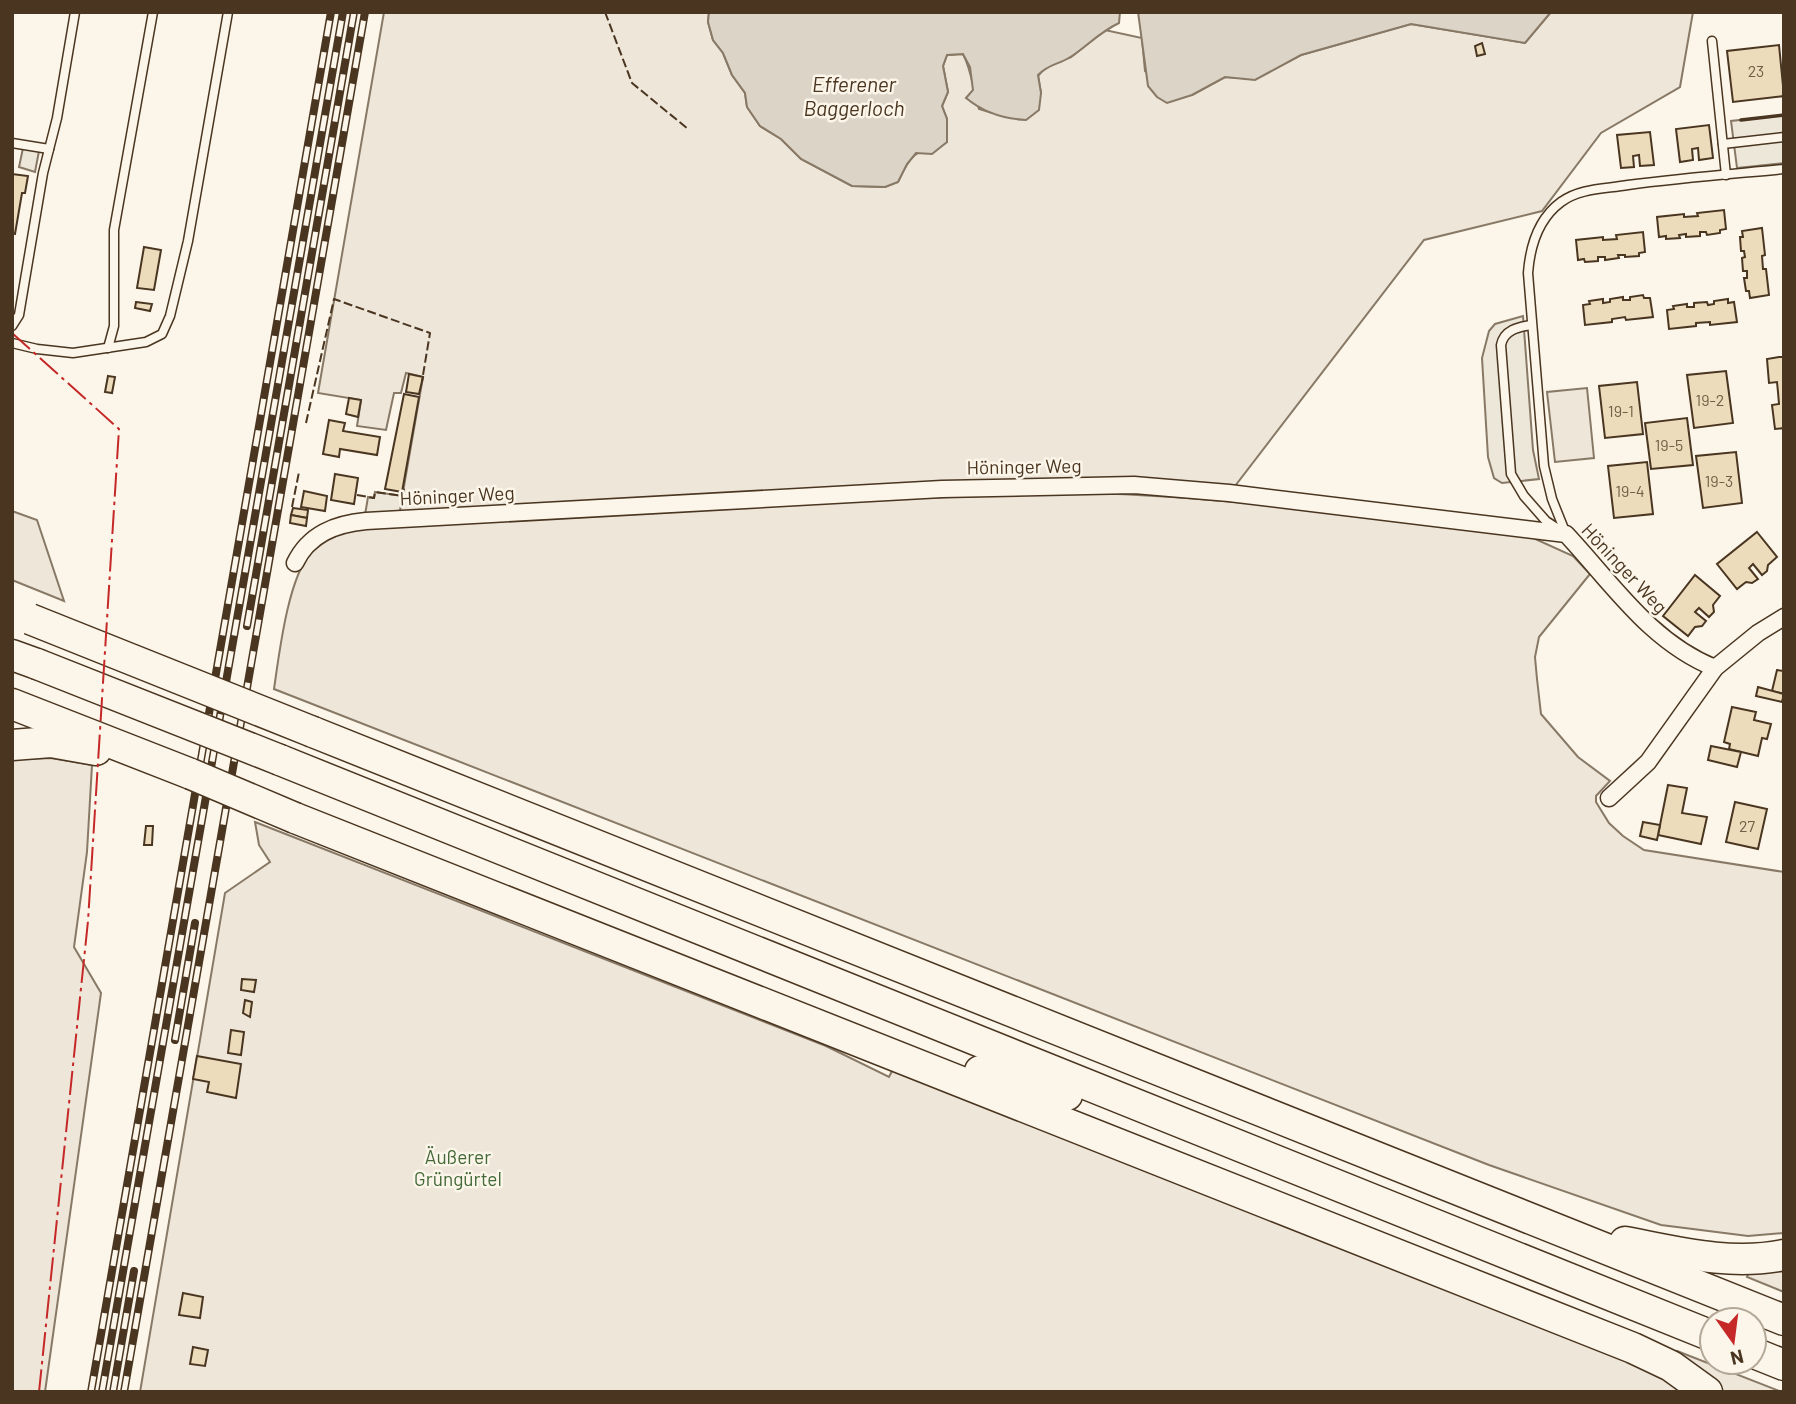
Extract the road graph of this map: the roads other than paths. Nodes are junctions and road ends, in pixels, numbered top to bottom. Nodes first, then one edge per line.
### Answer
1 (75, 12) edge
2 (153, 12) edge
3 (228, 12) edge
4 (1712, 41) dead end
5 (1784, 137) edge
6 (12, 143) edge
7 (1723, 144) junction
8 (49, 149) junction
9 (1784, 169) edge
10 (1726, 175) junction
11 (1531, 325) junction
12 (12, 326) edge
13 (12, 343) edge
14 (108, 348) junction
15 (1566, 534) junction
16 (295, 563) dead end
17 (21, 616) edge
18 (1784, 617) edge
19 (24, 659) edge
20 (1715, 668) junction
21 (12, 704) edge
22 (12, 745) edge
23 (191, 774) junction
24 (1609, 798) dead end
25 (835, 1031) junction
26 (1195, 1129) junction
27 (1562, 1230) junction
28 (1784, 1255) edge
29 (1784, 1320) edge
30 (1698, 1330) edge
31 (1707, 1392) edge

1 - 8 lane
2 - 14 lane
3 - 14 lane
4 - 7 lane
5 - 7 lane
6 - 8 lane
7 - 10 lane
8 - 12 lane
9 - 10 lane
10 - 11 lane
11 - 15 lane
11 - 15 lane
13 - 14 lane
15 - 16 street, Höninger Weg
15 - 20 street, Höninger Weg
17 - 27 highway, bridge
18 - 20 street
19 - 26 highway, bridge
20 - 24 street
21 - 23 highway
22 - 23 highway
23 - 25 highway, bridge
25 - 26 highway
25 - 31 highway
26 - 30 highway
27 - 28 highway
27 - 29 highway

